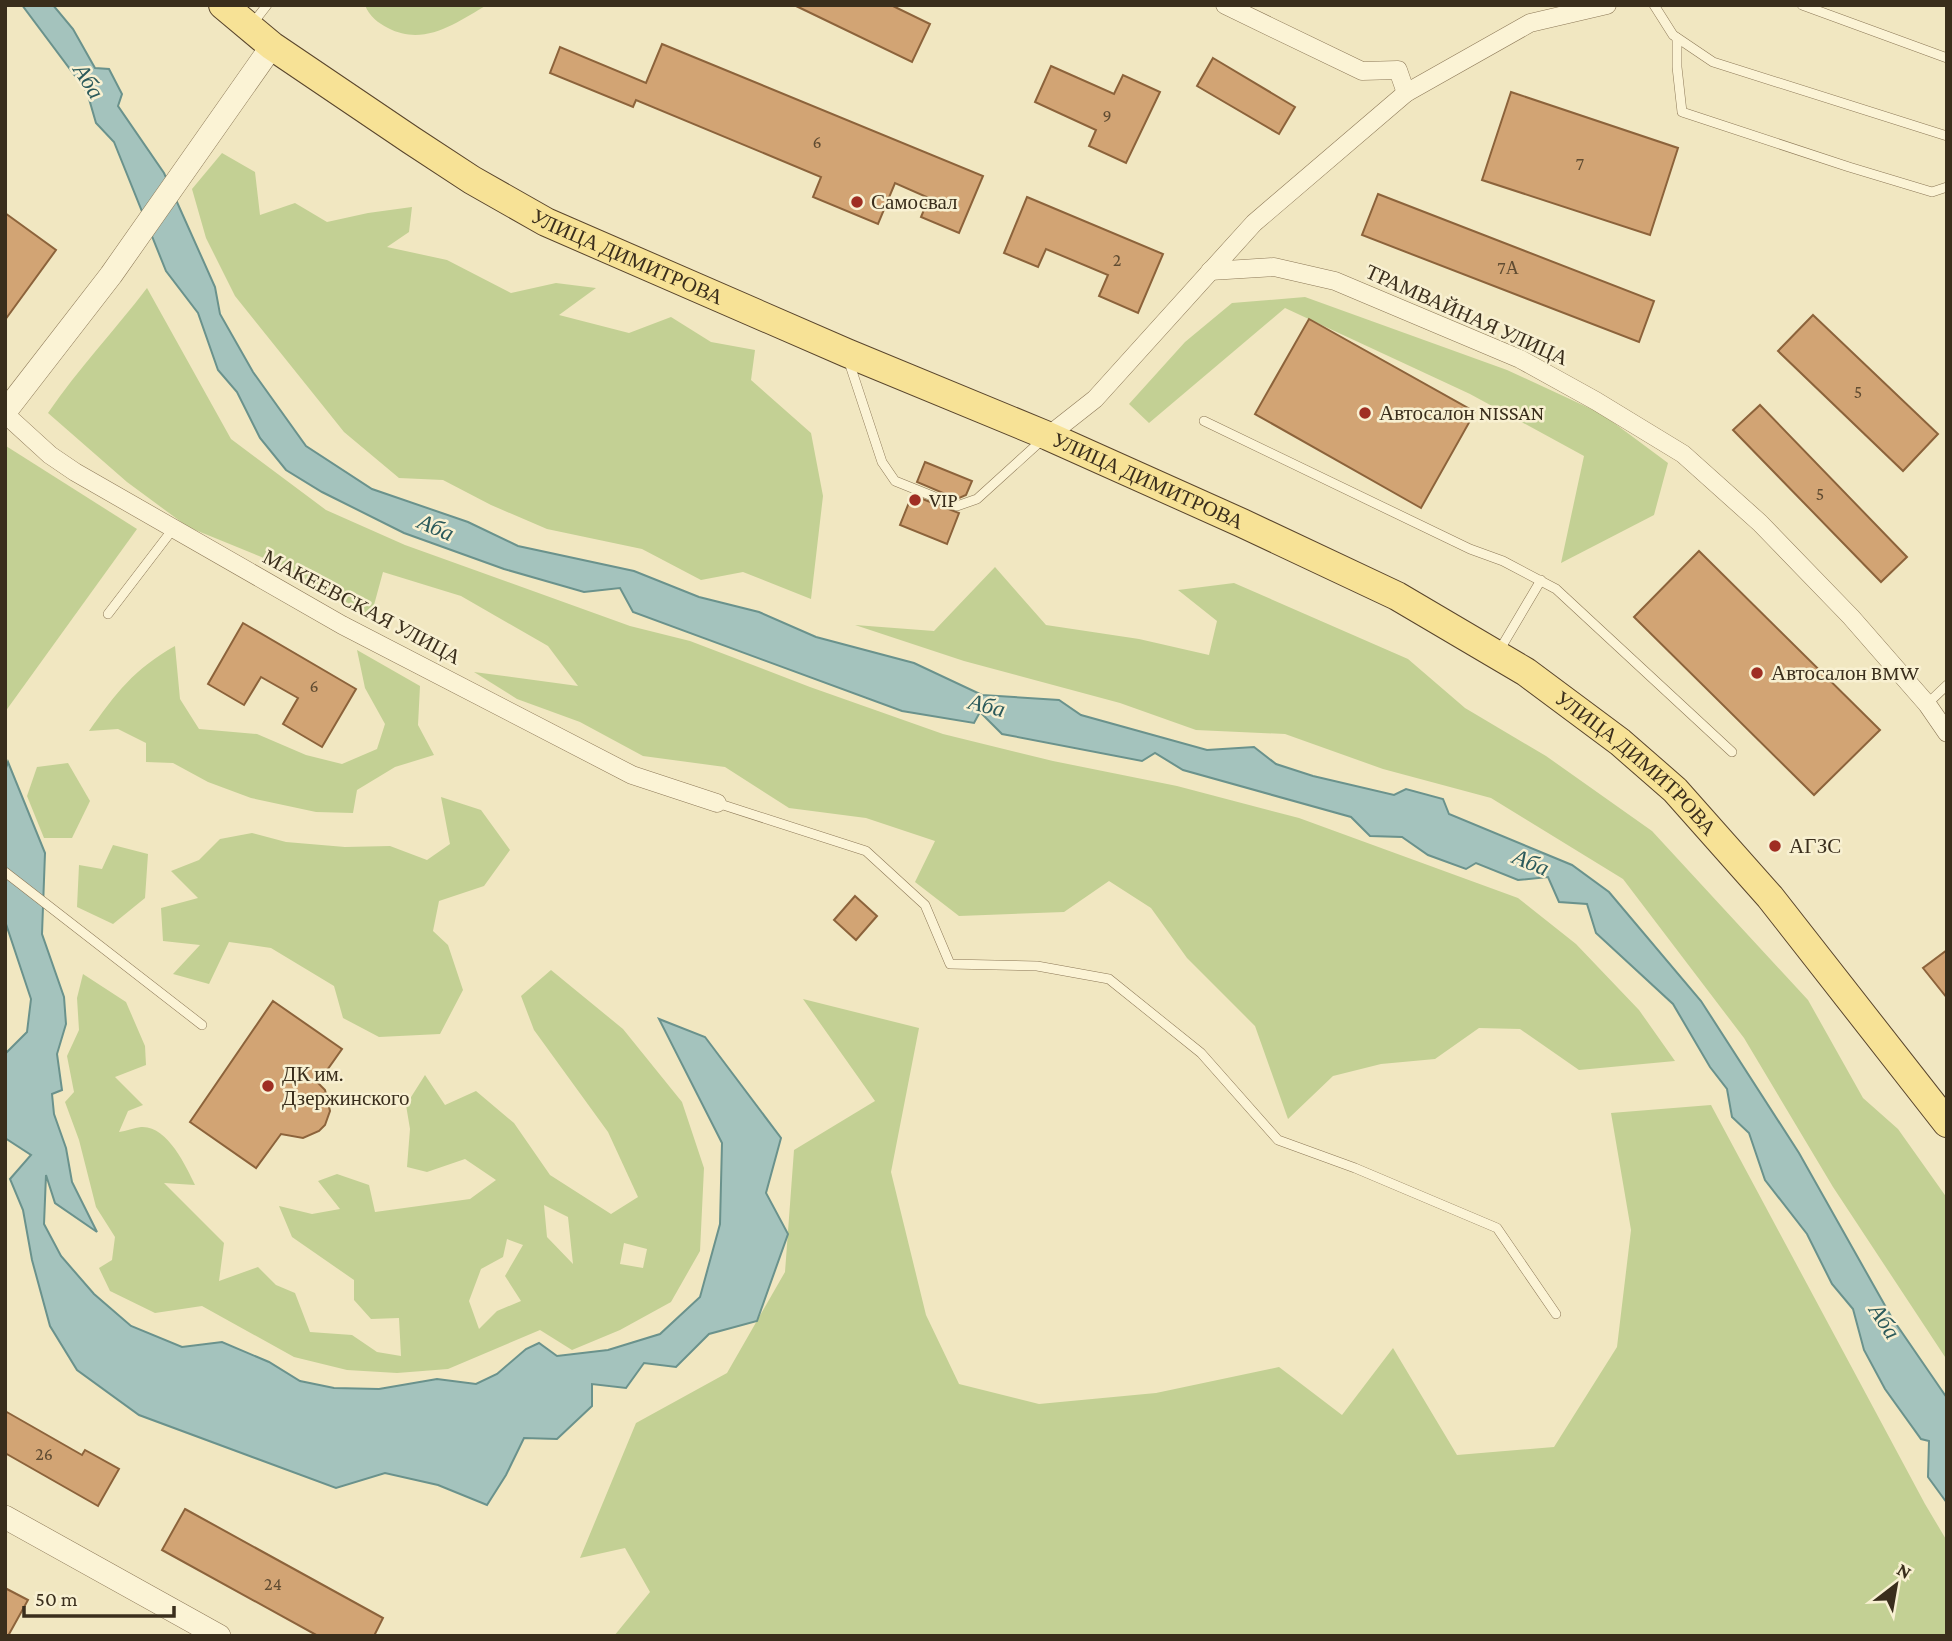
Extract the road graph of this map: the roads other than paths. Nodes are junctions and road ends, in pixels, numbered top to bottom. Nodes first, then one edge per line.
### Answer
1 (223, 5) edge
2 (267, 5) edge
3 (1225, 5) edge
4 (1607, 5) edge
5 (1654, 5) edge
6 (1802, 5) edge
7 (249, 28) junction
8 (1677, 38) junction
9 (272, 46) junction
10 (1947, 58) edge
11 (1406, 93) junction
12 (1947, 136) edge
13 (1947, 187) edge
14 (1210, 271) junction
15 (847, 354) junction
16 (5, 413) edge
17 (1204, 421) dead end
18 (1048, 436) junction
19 (173, 528) junction
20 (1541, 580) junction
21 (108, 614) dead end
22 (1497, 655) junction
23 (1947, 685) edge
24 (1927, 704) junction
25 (1947, 733) edge
26 (1732, 752) dead end
27 (717, 803) joint
28 (5, 872) edge
29 (202, 1026) dead end
30 (1947, 1123) edge
31 (1556, 1314) dead end
32 (5, 1517) edge
33 (219, 1636) edge

1 - 7 main road, УЛИЦА ДИМИТРОВА
2 - 7 lane
3 - 11 street
4 - 11 street
5 - 8 lane
6 - 10 lane
7 - 9 main road, УЛИЦА ДИМИТРОВА
8 - 12 lane
8 - 13 lane
9 - 15 main road, УЛИЦА ДИМИТРОВА
9 - 16 street
11 - 14 street
14 - 18 street
14 - 24 street, ТРАМВАЙНАЯ УЛИЦА
15 - 18 main road, УЛИЦА ДИМИТРОВА
15 - 18 lane
16 - 19 street, МАКЕЕВСКАЯ УЛИЦА
17 - 20 lane
18 - 22 main road, УЛИЦА ДИМИТРОВА
19 - 21 lane
19 - 27 street, МАКЕЕВСКАЯ УЛИЦА
20 - 22 lane
20 - 26 lane
22 - 30 main road, УЛИЦА ДИМИТРОВА
23 - 24 lane
24 - 25 street, ТРАМВАЙНАЯ УЛИЦА
27 - 31 lane
28 - 29 lane
32 - 33 street

